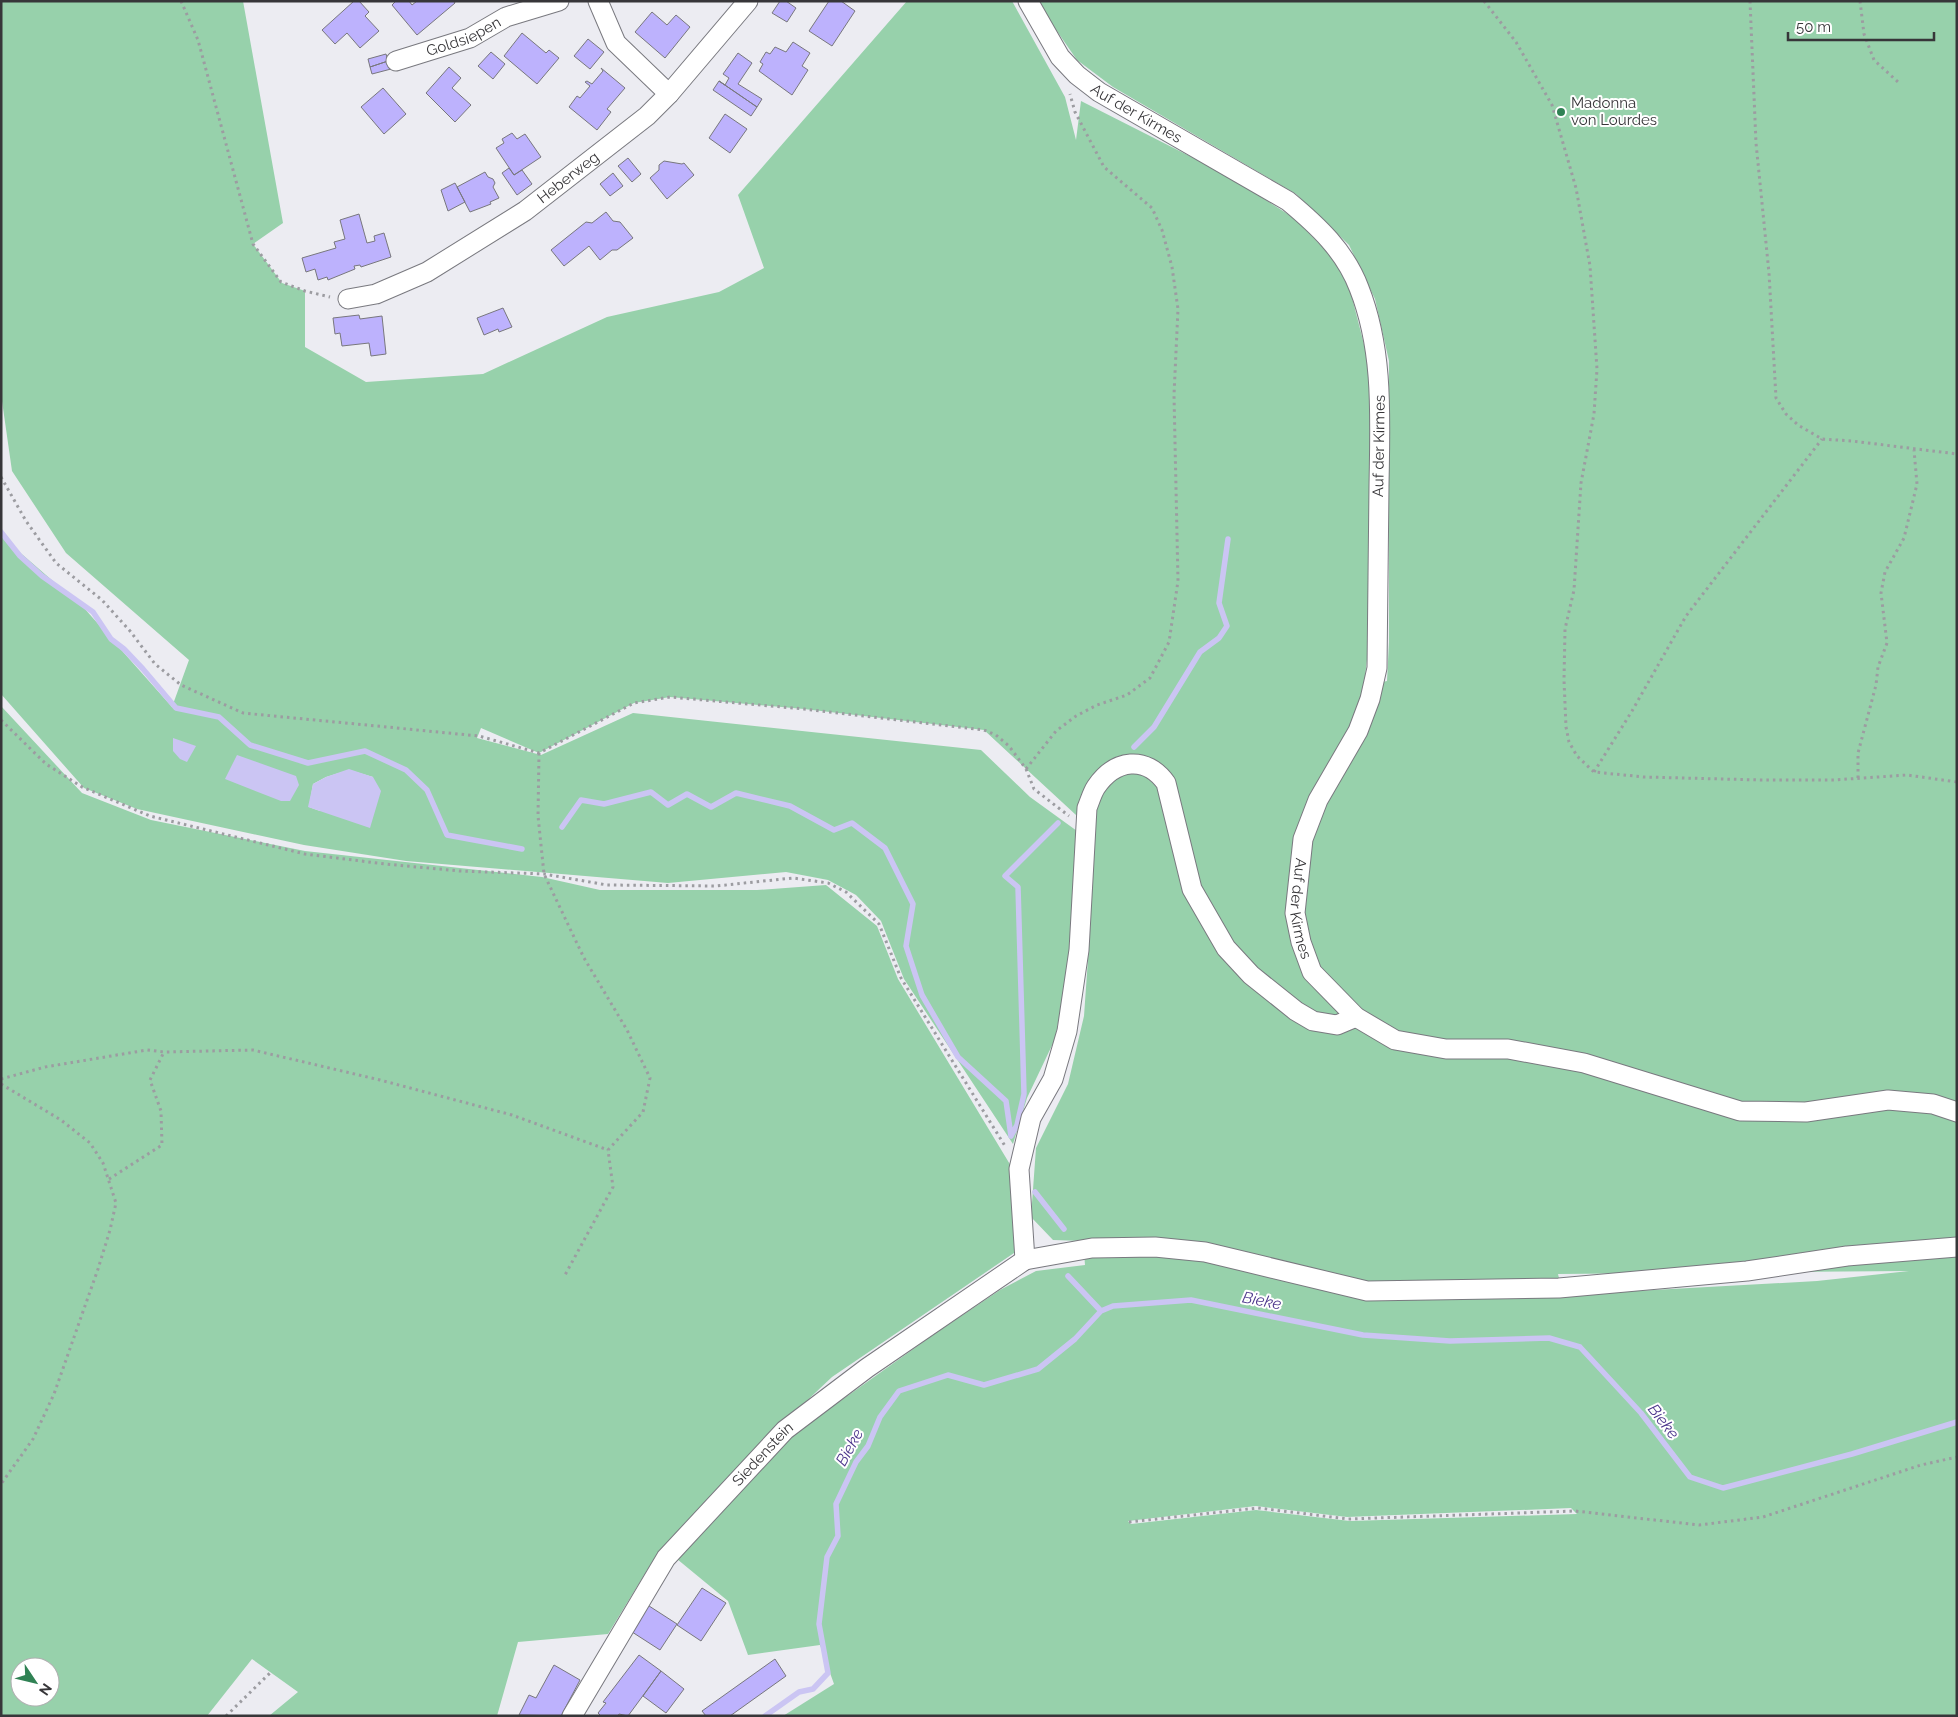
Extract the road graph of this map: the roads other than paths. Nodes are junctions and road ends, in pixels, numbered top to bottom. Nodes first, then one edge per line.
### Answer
1 (559, 1) edge
2 (598, 1) edge
3 (748, 1) edge
4 (1028, 1) edge
5 (396, 61) dead end
6 (669, 94) junction
7 (348, 299) road end
8 (1356, 1017) junction
9 (1957, 1112) edge
10 (1957, 1247) edge
11 (1025, 1260) junction
12 (572, 1716) edge

1 - 5 street, Goldsiepen
2 - 6 street
3 - 6 street, Heberweg
4 - 8 street, Auf der Kirmes
6 - 7 street, Heberweg
8 - 9 street, Auf der Kirmes
8 - 11 street
10 - 11 street
11 - 12 street, Siedenstein

